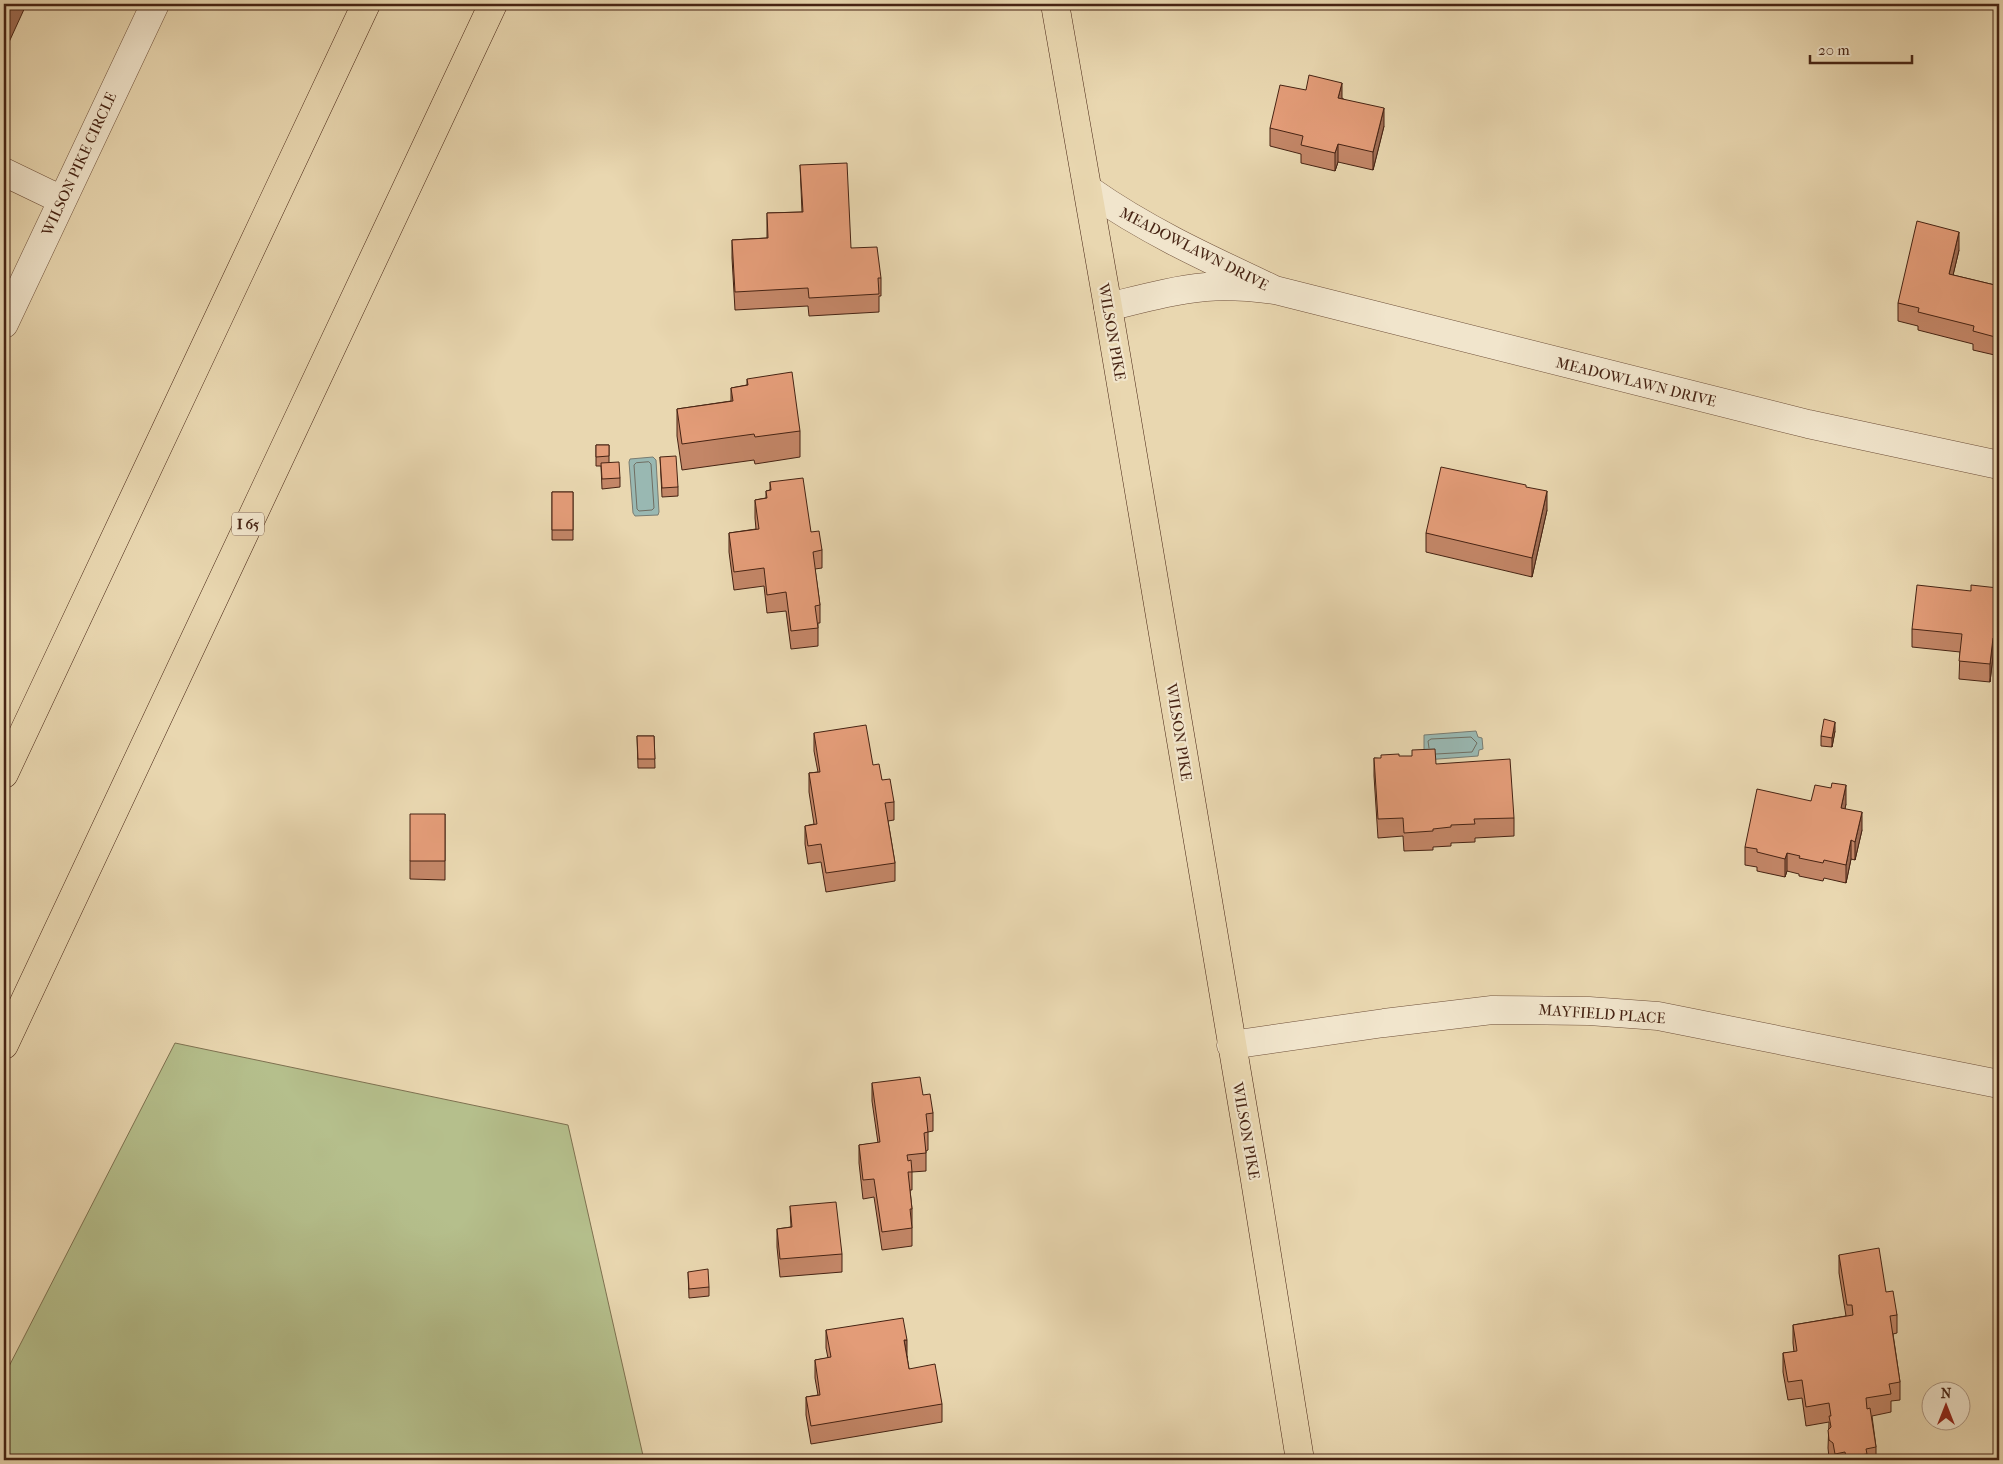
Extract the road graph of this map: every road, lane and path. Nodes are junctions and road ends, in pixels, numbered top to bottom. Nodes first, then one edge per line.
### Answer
1 (155, 4) edge
2 (366, 4) edge
3 (493, 4) edge
4 (1055, 4) edge
5 (4, 172) edge
6 (1089, 190) junction
7 (62, 200) junction
8 (1275, 290) junction
9 (1108, 307) junction
10 (4, 324) edge
11 (1999, 465) edge
12 (4, 774) edge
13 (4, 1045) edge
14 (1231, 1045) junction
15 (1999, 1084) edge
16 (1300, 1460) edge

1 - 7 street, WILSON PIKE CIRCLE
2 - 12 main road
3 - 13 main road, I 65
4 - 6 main road, WILSON PIKE
5 - 7 street
6 - 8 street, MEADOWLAWN DRIVE
6 - 9 main road, WILSON PIKE
7 - 10 street, WILSON PIKE CIRCLE
8 - 9 street, MEADOWLAWN DRIVE
8 - 11 street, MEADOWLAWN DRIVE
9 - 14 main road, WILSON PIKE
14 - 15 street, MAYFIELD PLACE
14 - 16 main road, WILSON PIKE

